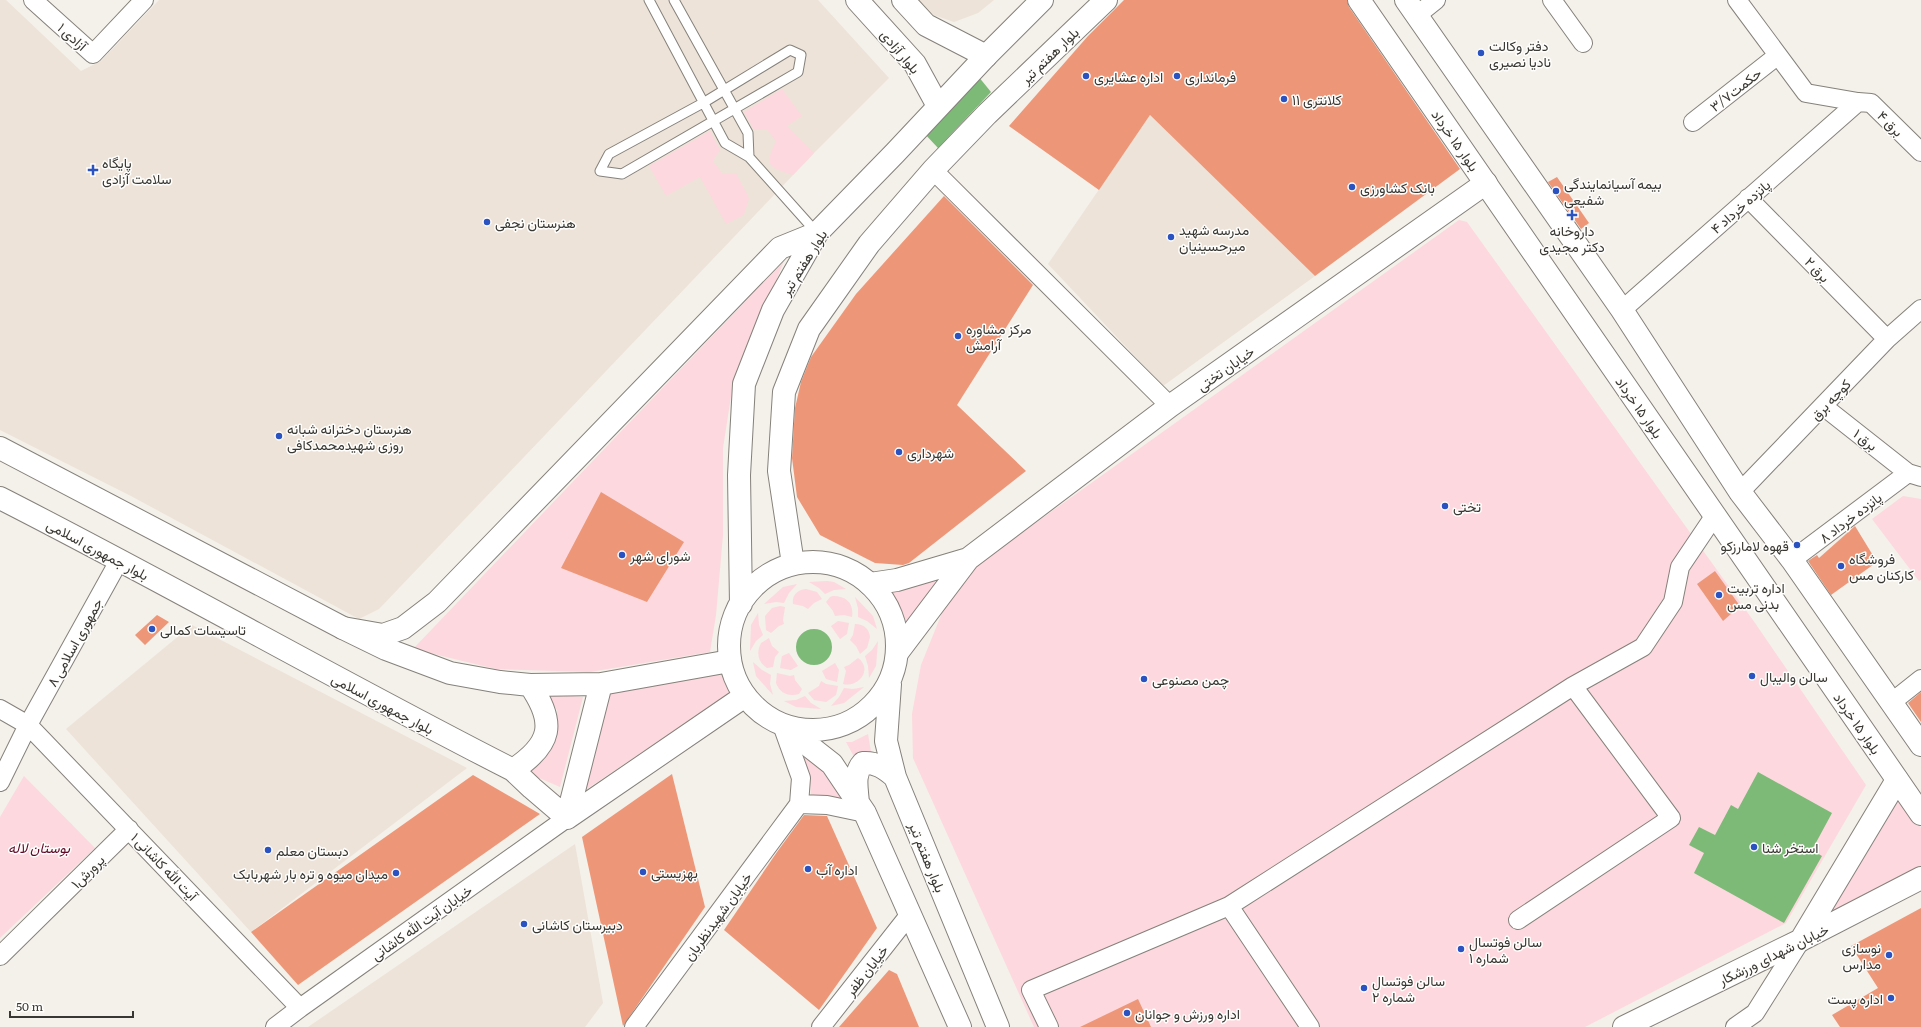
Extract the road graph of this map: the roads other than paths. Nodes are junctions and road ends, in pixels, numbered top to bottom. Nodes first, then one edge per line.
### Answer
1 (33, 0) edge
2 (144, 0) edge
3 (649, 0) edge
4 (674, 0) edge
5 (856, 0) edge
6 (903, 0) edge
7 (1042, 0) edge
8 (1106, 0) edge
9 (1359, 0) edge
10 (1436, 0) edge
11 (1552, 0) edge
12 (1737, 0) edge
13 (1411, 8) edge
14 (1584, 43) dead end
15 (986, 56) junction
16 (1777, 56) junction
17 (724, 90) junction
18 (1858, 102) junction
19 (703, 103) junction
20 (938, 106) junction
21 (734, 109) junction
22 (713, 122) junction
23 (1693, 122) dead end
24 (1921, 152) edge
25 (749, 157) junction
26 (934, 170) junction
27 (1486, 183) junction
28 (1748, 198) junction
29 (817, 233) junction
30 (1622, 310) junction
31 (1920, 310) edge
32 (1887, 339) junction
33 (1170, 406) junction
34 (1823, 406) junction
35 (0, 448) edge
36 (1915, 475) edge
37 (1740, 492) junction
38 (0, 498) edge
39 (1715, 515) junction
40 (120, 559) junction
41 (968, 559) junction
42 (1792, 560) junction
43 (793, 564) junction
44 (870, 584) junction
45 (741, 604) junction
46 (343, 628) junction
47 (897, 653) junction
48 (730, 661) junction
49 (1921, 679) edge
50 (890, 681) junction
51 (601, 684) junction
52 (530, 685) junction
53 (1573, 686) junction
54 (745, 696) junction
55 (1892, 702) junction
56 (0, 709) edge
57 (782, 725) junction
58 (28, 726) junction
59 (1921, 746) edge
60 (513, 770) junction
61 (895, 777) junction
62 (1897, 780) junction
63 (0, 782) edge
64 (799, 804) junction
65 (862, 808) junction
66 (1921, 814) edge
67 (567, 818) junction
68 (129, 829) junction
69 (1921, 878) edge
70 (1229, 906) junction
71 (910, 914) junction
72 (1518, 920) dead end
73 (1801, 940) junction
74 (0, 956) edge
75 (300, 1008) junction
76 (275, 1027) edge
77 (634, 1027) edge
78 (821, 1027) edge
79 (960, 1027) edge
80 (998, 1027) edge
81 (1048, 1027) edge
82 (1310, 1027) edge
83 (1624, 1027) edge
84 (1735, 1027) edge

1 - 2 street, آزادی ۱
3 - 19 lane
4 - 17 lane
5 - 20 main road, بلوار آزادی
6 - 15 main road
7 - 15 main road, بلوار هفتم تیر
8 - 26 main road, بلوار هفتم تیر
9 - 27 main road, بلوار ۱۵ خرداد
10 - 13 street
11 - 14 street
12 - 16 street, برق ۴
13 - 30 main road
15 - 20 main road, بلوار هفتم تیر
16 - 18 street, برق ۴
16 - 23 street, حکمت۳/۷
17 - 19 lane
17 - 21 lane
17 - 21 lane
18 - 24 street, برق ۴
18 - 28 street, پانزده خرداد ۴
19 - 22 lane
19 - 22 lane
20 - 29 main road, بلوار هفتم تیر
21 - 22 lane
21 - 25 lane
22 - 25 lane
25 - 29 lane
26 - 33 street
26 - 43 main road, بلوار هفتم تیر
27 - 33 main road, خیابان تختی
27 - 39 main road, بلوار ۱۵ خرداد
28 - 30 street, پانزده خرداد ۴
28 - 32 street, برق ۲
29 - 45 main road, بلوار هفتم تیر
29 - 46 main road
30 - 37 main road
31 - 32 street, کوچه برق
32 - 34 street, کوچه برق
33 - 41 main road, خیابان تختی
34 - 36 street, برق ۱
34 - 37 street, کوچه برق
35 - 46 main road
36 - 42 street, پانزده خرداد ۸
37 - 39 main road
37 - 42 main road
38 - 40 main road, بلوار جمهوری اسلامی
39 - 53 street
39 - 62 main road, بلوار ۱۵ خرداد
40 - 58 street, جمهوری اسلامی ۸
40 - 60 main road, بلوار جمهوری اسلامی
41 - 44 main road
41 - 47 main road
42 - 55 main road
43 - 44 main road
43 - 45 main road
44 - 47 main road
45 - 48 main road
46 - 52 main road
47 - 50 main road
48 - 51 main road
48 - 54 main road
49 - 55 street
50 - 57 main road
50 - 61 main road, بلوار هفتم تیر
51 - 52 main road
51 - 67 main road
52 - 60 main road
53 - 70 street
53 - 72 street
54 - 57 main road
54 - 67 main road
55 - 59 main road
56 - 58 street, آیت الله کاشانی ۱
57 - 64 street
57 - 65 main road
58 - 63 street, جمهوری اسلامی ۸
58 - 68 street, آیت الله کاشانی ۱
60 - 67 main road, بلوار جمهوری اسلامی
61 - 65 main road
61 - 80 main road, بلوار هفتم تیر
62 - 66 main road, بلوار ۱۵ خرداد
62 - 73 main road
64 - 65 street
64 - 77 street, خیابان شهیدنظریان
65 - 71 main road
67 - 75 street, خیابان آیت الله کاشانی
68 - 74 street, پرورش۱
68 - 75 street, آیت الله کاشانی ۱
69 - 73 main road, خیابان شهدای ورزشکار
70 - 81 street
70 - 82 street
71 - 78 street, خیابان ظفر
71 - 79 main road
73 - 83 main road, خیابان شهدای ورزشکار
73 - 84 street
75 - 76 street, خیابان آیت الله کاشانی

